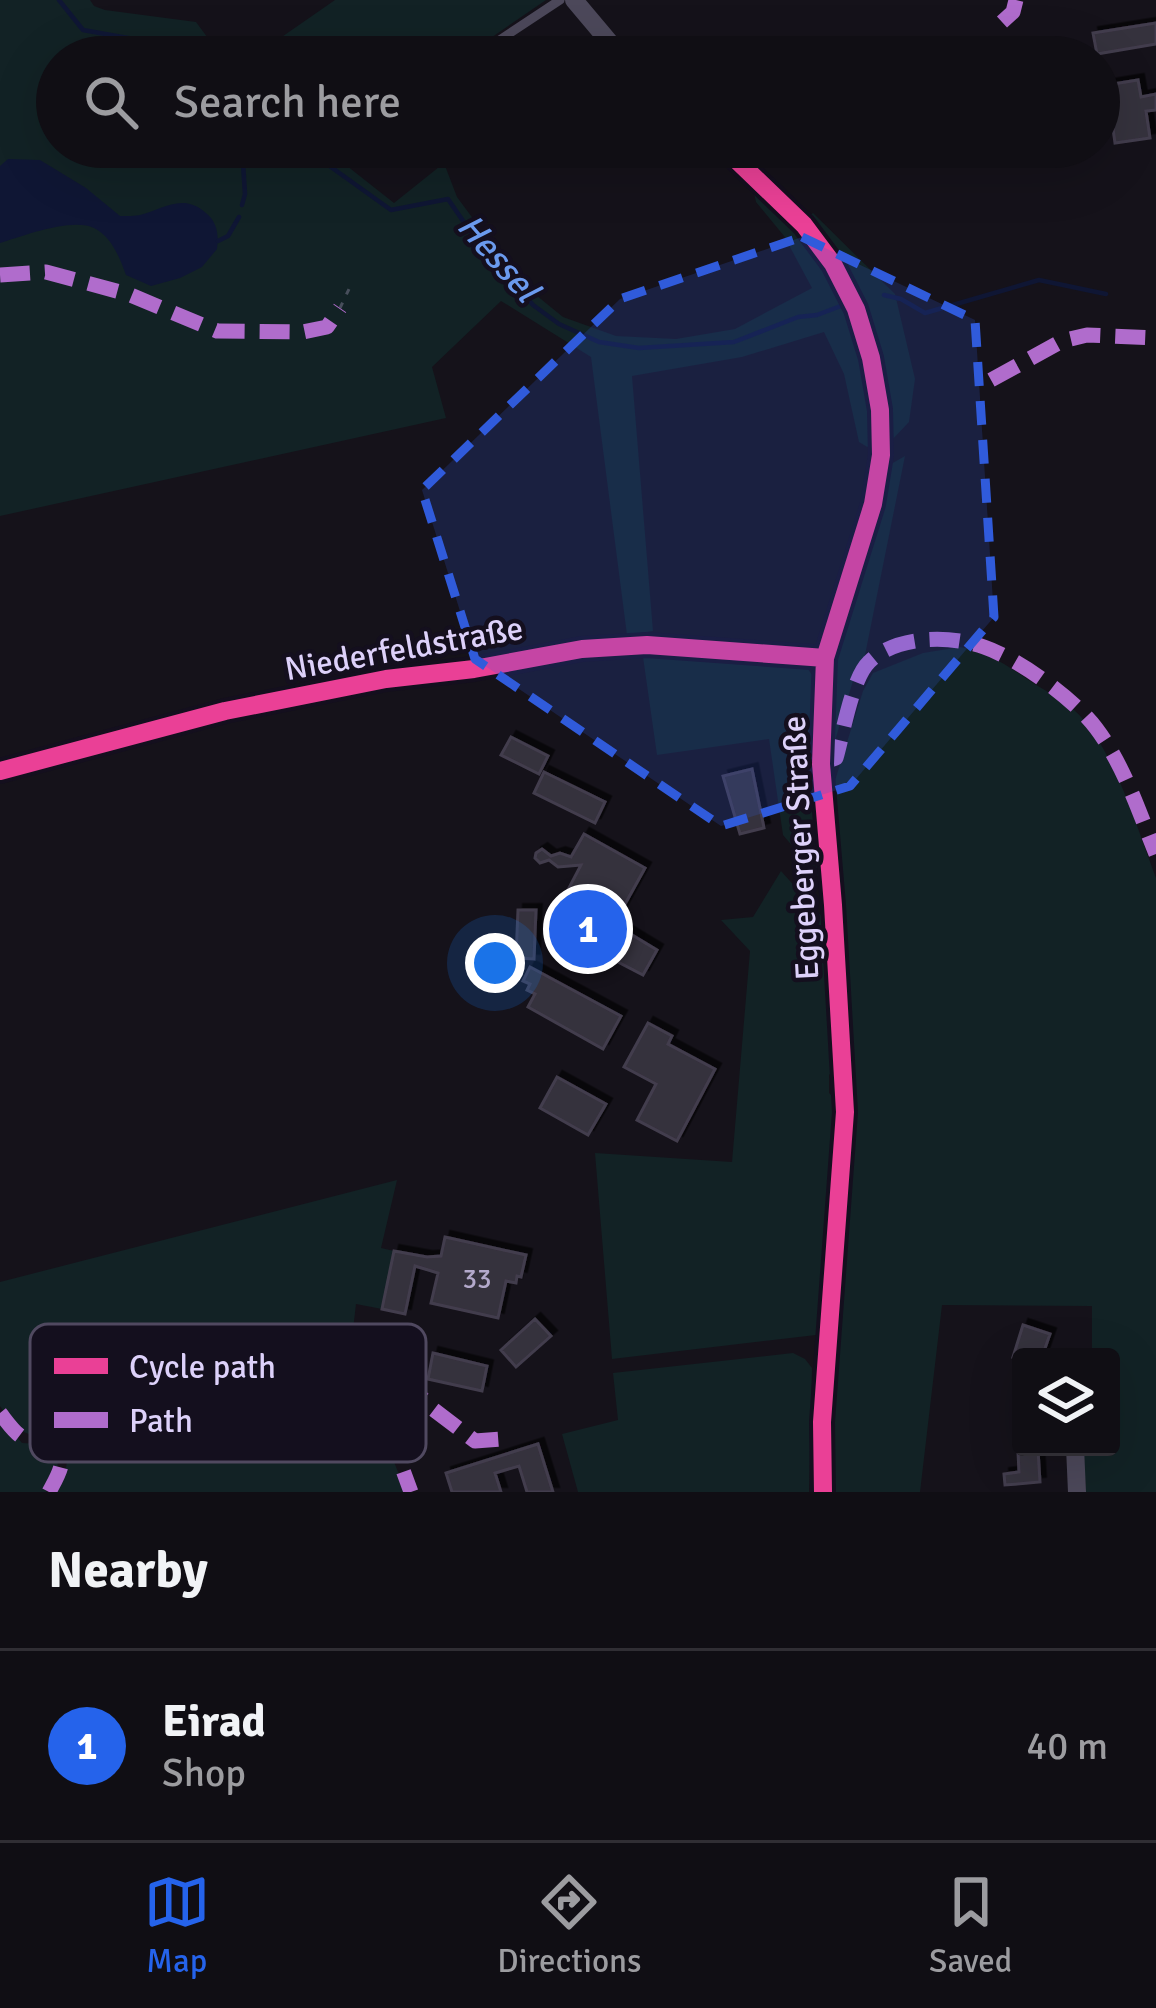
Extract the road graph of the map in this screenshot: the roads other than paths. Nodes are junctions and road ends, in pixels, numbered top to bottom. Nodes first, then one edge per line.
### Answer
1 (560, 0) edge
2 (574, 0) edge
3 (506, 36) edge
4 (604, 36) edge
5 (746, 168) edge
6 (825, 658) junction
7 (0, 771) edge
8 (1075, 1456) edge
9 (823, 1492) edge
10 (1077, 1492) edge

1 - 3 lane
2 - 4 street
5 - 6 street, Eggeberger Straße
6 - 7 street, Niederfeldstraße
6 - 9 street, Eggeberger Straße
8 - 10 street

